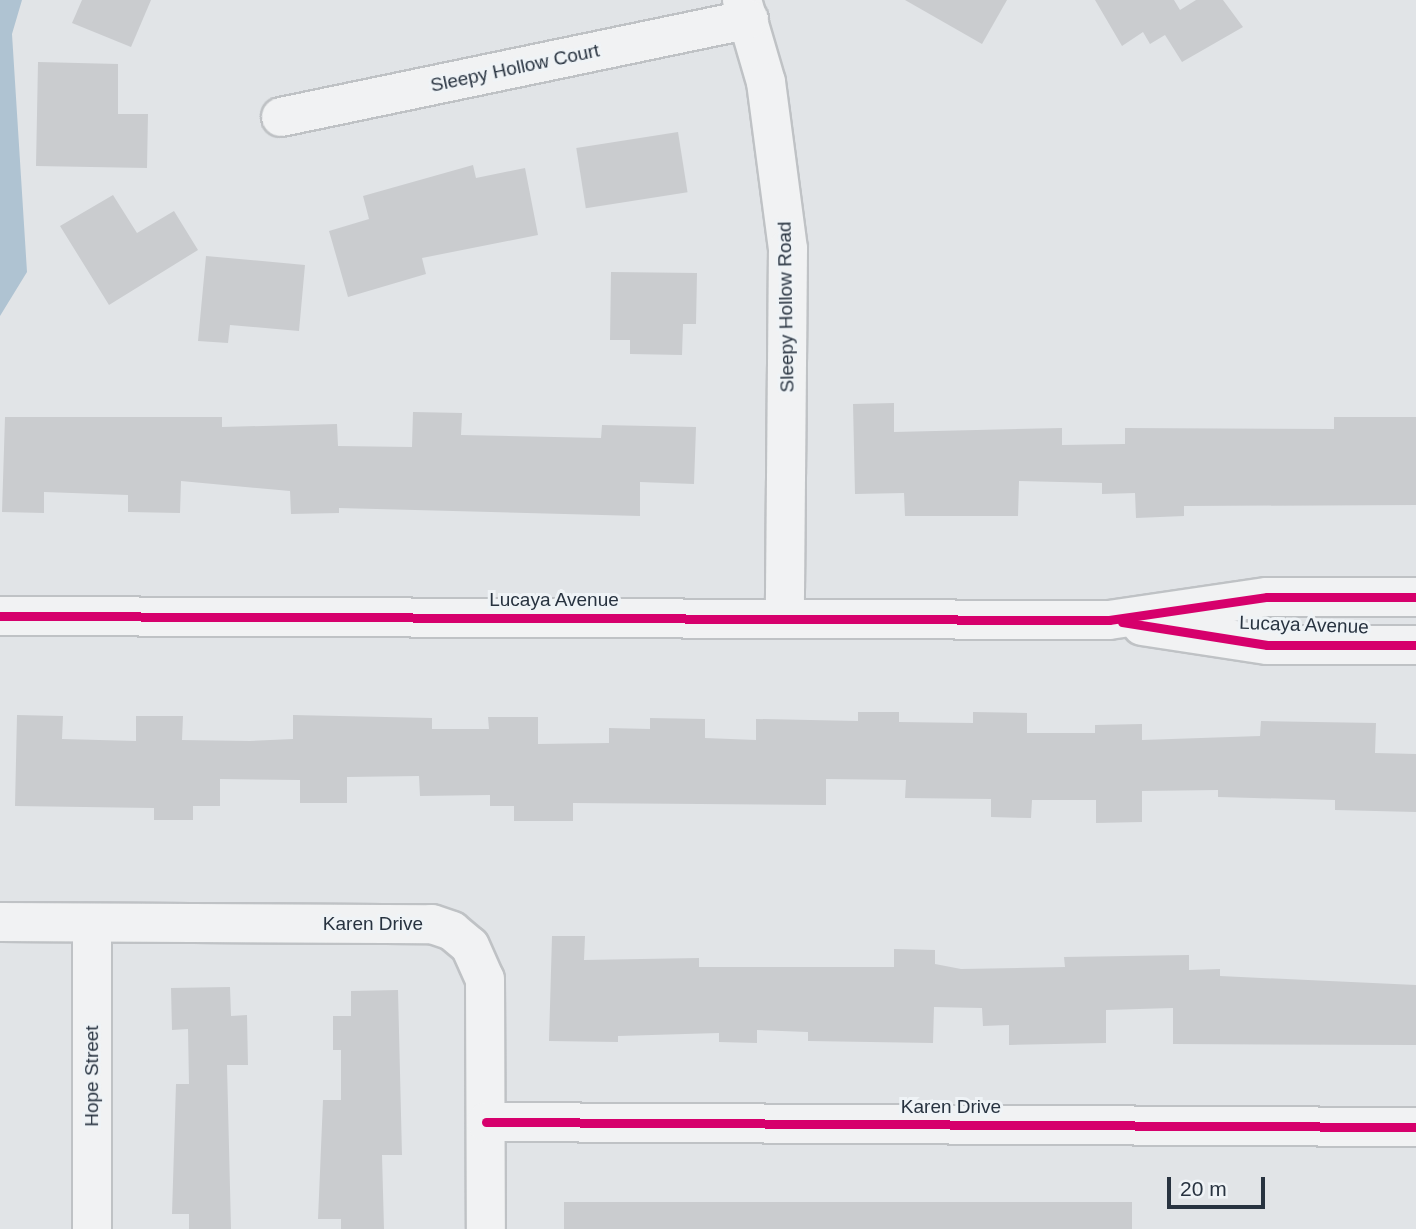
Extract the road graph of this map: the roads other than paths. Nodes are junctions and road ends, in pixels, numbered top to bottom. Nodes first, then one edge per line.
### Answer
1 (746, 10) edge
2 (281, 117) dead end
3 (1416, 597) edge
4 (0, 616) edge
5 (785, 618) junction
6 (1108, 620) junction
7 (1416, 645) edge
8 (0, 922) edge
9 (92, 923) junction
10 (485, 1122) junction
11 (1416, 1127) edge
12 (92, 1229) edge
13 (486, 1229) edge

1 - 2 street, Sleepy Hollow Court
1 - 5 street, Sleepy Hollow Road
3 - 6 street, Lucaya Avenue
4 - 5 street, Lucaya Avenue
5 - 6 street, Lucaya Avenue
6 - 7 street, Lucaya Avenue
8 - 9 street, Karen Drive
9 - 10 street, Karen Drive
9 - 12 street, Hope Street
10 - 11 street, Karen Drive
10 - 13 street

